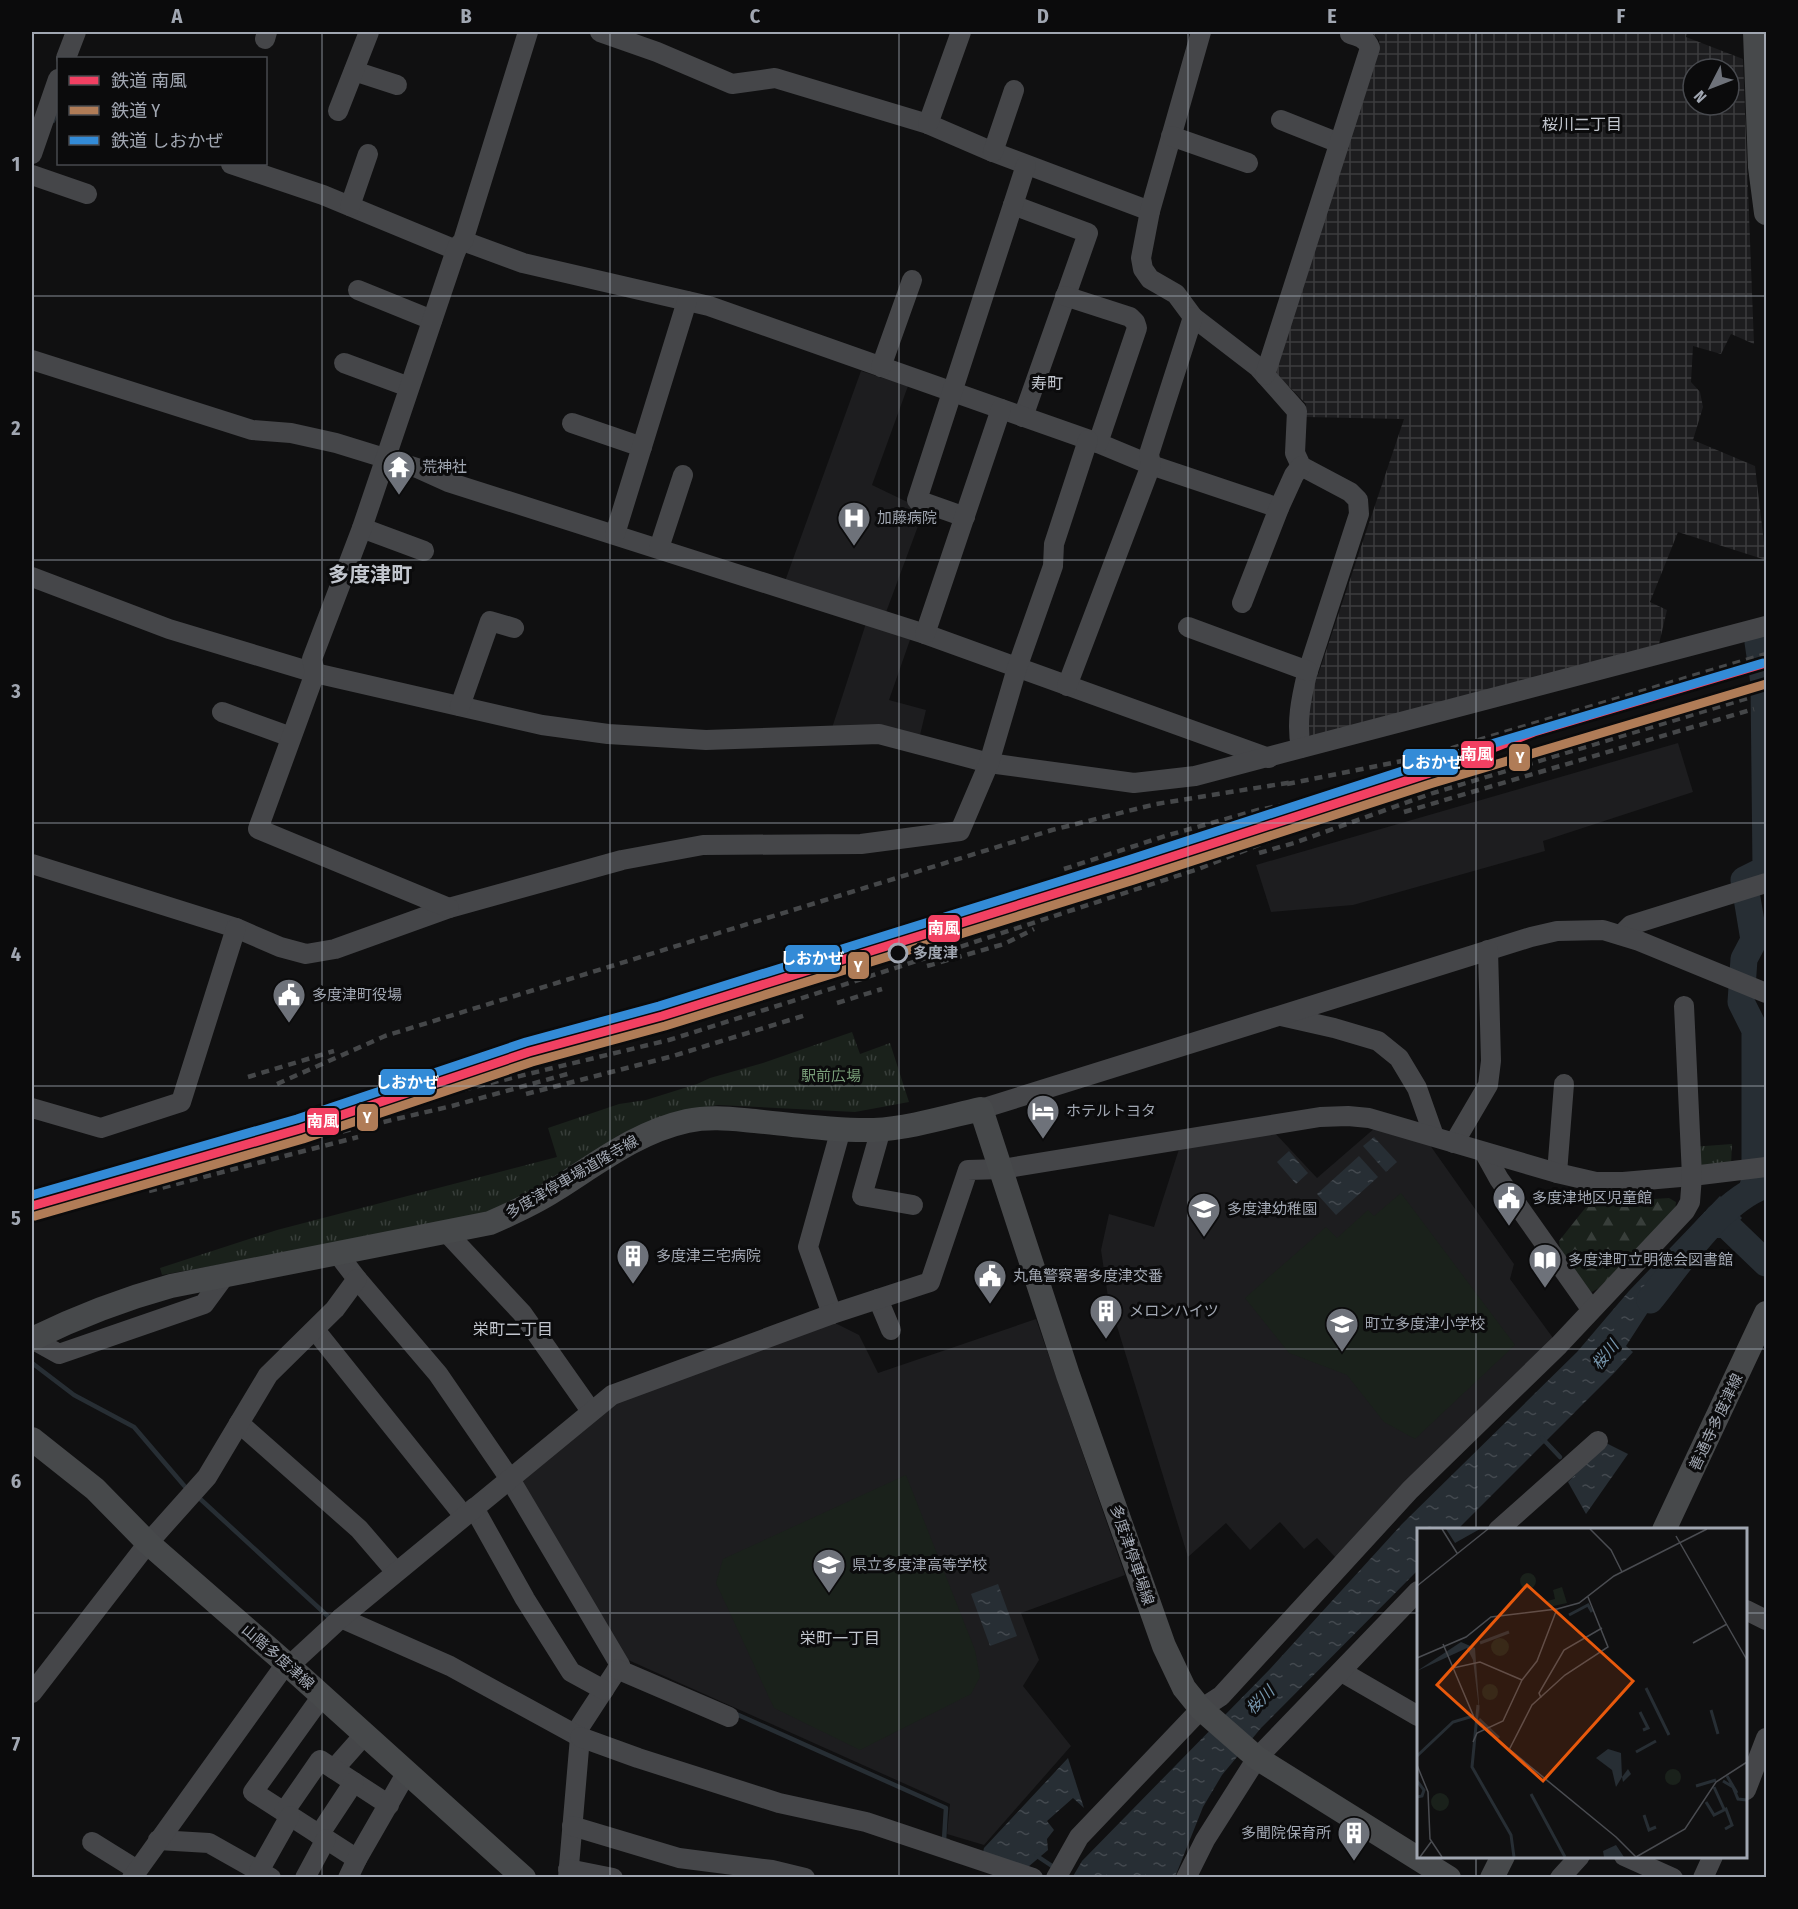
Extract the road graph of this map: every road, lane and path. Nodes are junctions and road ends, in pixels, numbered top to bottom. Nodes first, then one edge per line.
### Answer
1 (76, 32) edge
2 (369, 32) edge
3 (528, 32) edge
4 (600, 32) edge
5 (961, 32) edge
6 (1201, 32) edge
7 (1347, 32) edge
8 (1755, 32) edge
9 (66, 57) edge
10 (354, 71) junction
11 (1761, 71) edge
12 (397, 85) dead end
13 (57, 87) edge
14 (1014, 90) dead end
15 (55, 102) edge
16 (338, 111) dead end
17 (1281, 120) dead end
18 (928, 124) junction
19 (1171, 136) junction
20 (1339, 143) junction
21 (993, 152) junction
22 (32, 154) edge
23 (368, 154) dead end
24 (1248, 163) dead end
25 (234, 165) edge
26 (1026, 165) junction
27 (33, 176) edge
28 (87, 194) dead end
29 (1013, 205) junction
30 (350, 206) junction
31 (1150, 211) junction
32 (1767, 213) edge
33 (460, 245) junction
34 (912, 280) dead end
35 (358, 290) dead end
36 (1065, 296) junction
37 (687, 301) junction
38 (1193, 317) junction
39 (432, 320) junction
40 (32, 360) edge
41 (344, 363) dead end
42 (881, 367) junction
43 (1265, 375) junction
44 (409, 387) junction
45 (952, 392) junction
46 (1001, 410) junction
47 (1023, 417) junction
48 (572, 423) dead end
49 (1093, 442) junction
50 (642, 447) junction
51 (384, 459) junction
52 (1151, 465) junction
53 (1301, 466) junction
54 (682, 475) dead end
55 (1279, 508) junction
56 (965, 517) junction
57 (362, 528) junction
58 (615, 534) junction
59 (659, 548) junction
60 (424, 551) dead end
61 (32, 577) edge
62 (1242, 603) dead end
63 (1767, 626) edge
64 (1188, 627) dead end
65 (514, 628) dead end
66 (925, 634) junction
67 (1017, 668) junction
68 (1308, 671) junction
69 (315, 673) junction
70 (1067, 686) junction
71 (460, 706) junction
72 (222, 712) dead end
73 (291, 737) junction
74 (1302, 748) junction
75 (1269, 758) junction
76 (989, 763) junction
77 (32, 864) edge
78 (1753, 887) edge
79 (449, 908) junction
80 (236, 928) junction
81 (1621, 935) junction
82 (1488, 950) junction
83 (1764, 992) edge
84 (1684, 1006) dead end
85 (1279, 1016) junction
86 (1564, 1084) dead end
87 (32, 1108) edge
88 (981, 1109) junction
89 (841, 1128) junction
90 (881, 1129) junction
91 (1434, 1136) junction
92 (1454, 1143) junction
93 (1484, 1152) junction
94 (1758, 1168) edge
95 (1002, 1169) junction
96 (1557, 1173) junction
97 (1692, 1176) junction
98 (913, 1205) dead end
99 (447, 1233) junction
100 (337, 1253) junction
101 (357, 1279) junction
102 (878, 1299) junction
103 (1591, 1309) junction
104 (1767, 1313) edge
105 (832, 1314) junction
106 (315, 1330) junction
107 (891, 1330) dead end
108 (32, 1339) edge
109 (591, 1412) junction
110 (239, 1423) junction
111 (32, 1439) edge
112 (1598, 1441) dead end
113 (510, 1479) junction
114 (469, 1512) junction
115 (1500, 1528) edge
116 (1665, 1528) edge
117 (148, 1543) junction
118 (396, 1572) junction
119 (1417, 1593) edge
120 (1747, 1610) edge
121 (341, 1618) junction
122 (1767, 1620) edge
123 (289, 1666) junction
124 (617, 1669) junction
125 (38, 1671) edge
126 (1342, 1672) junction
127 (604, 1690) junction
128 (32, 1693) edge
129 (322, 1696) junction
130 (1205, 1714) junction
131 (1417, 1715) edge
132 (729, 1717) dead end
133 (365, 1734) junction
134 (578, 1735) junction
135 (1767, 1738) edge
136 (1252, 1753) junction
137 (334, 1769) junction
138 (407, 1772) junction
139 (354, 1782) junction
140 (1747, 1788) edge
141 (389, 1805) junction
142 (287, 1814) junction
143 (572, 1826) junction
144 (322, 1837) junction
145 (159, 1840) junction
146 (92, 1842) dead end
147 (1417, 1858) edge
148 (1417, 1858) edge
149 (1502, 1858) edge
150 (1579, 1858) edge
151 (1626, 1858) edge
152 (1713, 1858) edge
153 (357, 1859) junction
154 (568, 1873) edge
155 (134, 1874) edge
156 (265, 1874) edge
157 (795, 1876) edge
158 (304, 1878) edge
159 (348, 1878) edge
160 (524, 1878) edge
161 (613, 1878) edge
162 (1033, 1878) edge
163 (1056, 1878) edge
164 (1186, 1878) edge
165 (1449, 1878) edge
166 (1492, 1878) edge
167 (1560, 1878) edge
168 (1673, 1878) edge
169 (1703, 1878) edge

1 - 9 street
2 - 10 street
3 - 33 street
4 - 18 street
5 - 18 street
6 - 19 street
7 - 20 street
8 - 11 main road
10 - 12 street
10 - 16 street
11 - 32 main road
13 - 15 street
14 - 21 street
15 - 22 street
17 - 20 street
18 - 21 street
19 - 24 street
19 - 31 street
20 - 43 street
21 - 26 street
23 - 30 street
25 - 30 street
26 - 29 street
26 - 31 street
27 - 28 street
29 - 36 street
29 - 45 street
30 - 33 street
31 - 38 street
33 - 37 street
33 - 39 street
34 - 42 street
35 - 39 street
36 - 47 street
36 - 49 street
37 - 42 street
37 - 50 street
38 - 43 street
38 - 52 street
39 - 44 street
40 - 51 street
41 - 44 street
42 - 45 street
43 - 53 street
44 - 51 street
45 - 46 street
45 - 56 street
46 - 47 street
46 - 56 street
47 - 49 street
48 - 50 street
49 - 52 street
49 - 67 street
50 - 58 street
51 - 57 street
51 - 58 street
52 - 55 street
52 - 70 street
53 - 55 street
53 - 68 street
54 - 59 street
55 - 62 street
56 - 66 street
57 - 60 street
57 - 69 street
58 - 59 street
59 - 66 street
61 - 69 street
63 - 74 street
64 - 68 street
65 - 71 street
66 - 67 street
67 - 70 street
67 - 76 street
68 - 74 street
69 - 71 street
69 - 73 street
70 - 75 street
71 - 76 street
72 - 73 street
73 - 79 street
74 - 75 street
75 - 76 street
76 - 79 street
77 - 80 street
78 - 81 street
79 - 80 street
80 - 87 street
81 - 82 street
81 - 83 street
82 - 85 street
82 - 92 street
84 - 97 street
85 - 88 street
85 - 91 street
86 - 96 street
88 - 90 main road, 多度津停車場道隆寺線
88 - 95 main road, 多度津停車場線
89 - 90 main road, 多度津停車場道隆寺線
89 - 99 main road, 多度津停車場道隆寺線
89 - 105 street
90 - 98 street
91 - 92 street
91 - 95 street
92 - 93 street
93 - 96 street
93 - 103 street
94 - 97 street
95 - 102 street
95 - 130 main road, 多度津停車場線
96 - 97 street
97 - 103 street
99 - 100 main road, 多度津停車場道隆寺線
99 - 109 street
100 - 101 street
100 - 108 main road, 多度津停車場道隆寺線
101 - 106 street
101 - 113 street
102 - 105 street
102 - 107 street
103 - 130 street
104 - 116 main road, 善通寺多度津線
105 - 109 street
106 - 110 street
106 - 114 street
109 - 113 street
110 - 117 street
110 - 118 street
111 - 117 main road, 山階多度津線
112 - 115 street
113 - 114 street
113 - 124 street
114 - 118 street
114 - 127 street
117 - 123 main road, 山階多度津線
117 - 125 street
118 - 121 street
119 - 126 street
120 - 122 street
121 - 123 street
121 - 134 street
123 - 129 main road, 山階多度津線
123 - 145 street
124 - 127 street
124 - 132 street
125 - 128 street
126 - 131 street
126 - 136 street
127 - 134 street
129 - 133 main road, 山階多度津線
129 - 142 street
130 - 136 main road, 多度津停車場線
130 - 163 street
133 - 137 street
133 - 138 main road, 山階多度津線
134 - 143 street
134 - 162 street
135 - 140 street
136 - 147 main road, 多度津停車場線
136 - 164 street
137 - 139 street
137 - 142 street
138 - 141 street
138 - 160 main road, 山階多度津線
139 - 141 street
139 - 144 street
141 - 153 street
142 - 144 street
142 - 156 street
143 - 154 street
143 - 157 street
144 - 153 street
144 - 158 street
145 - 155 street
145 - 156 street
146 - 155 street
148 - 165 main road, 多度津停車場線
149 - 166 main road
150 - 167 street
151 - 168 street
152 - 169 street
153 - 159 street
154 - 161 street

